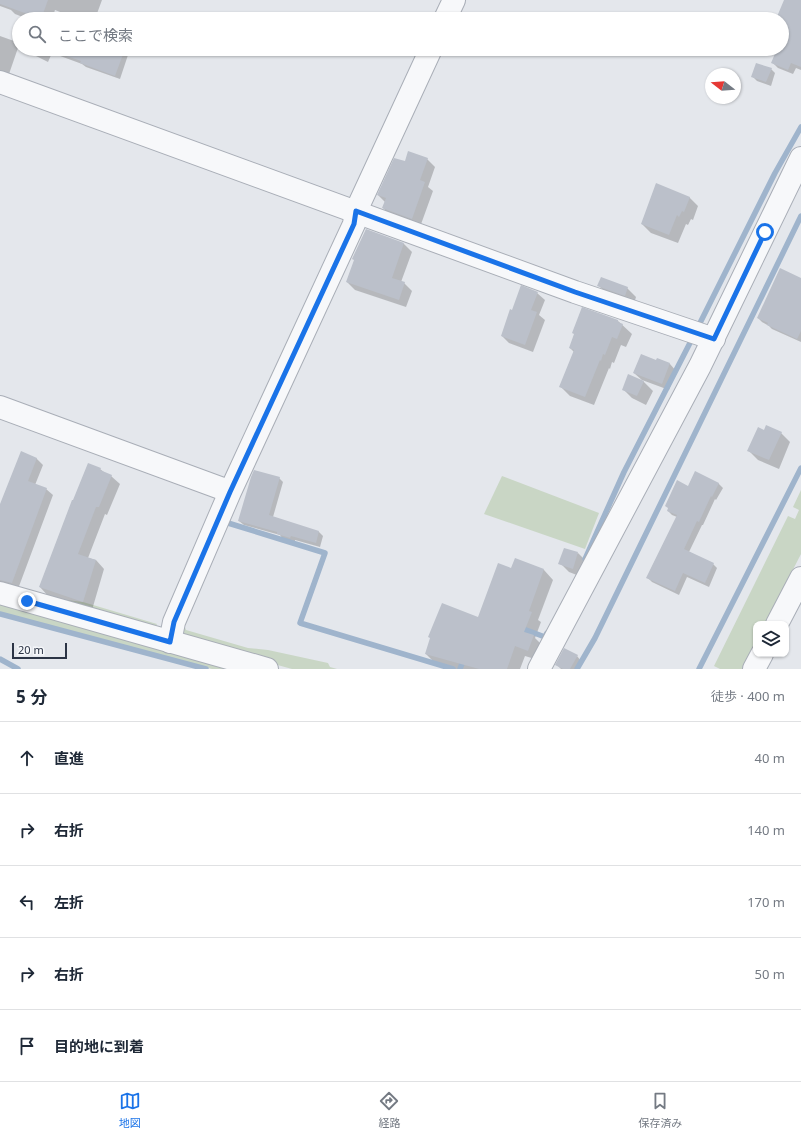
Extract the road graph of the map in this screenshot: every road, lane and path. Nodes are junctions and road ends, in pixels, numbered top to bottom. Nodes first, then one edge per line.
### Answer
1 (454, 0) edge
2 (448, 12) edge
3 (428, 56) edge
4 (0, 82) edge
5 (801, 158) edge
6 (356, 211) junction
7 (701, 335) junction
8 (0, 407) edge
9 (223, 489) dead end
10 (801, 578) edge
11 (0, 593) edge
12 (779, 621) edge
13 (170, 642) junction
14 (760, 657) edge
15 (267, 669) edge
16 (539, 669) edge
17 (754, 669) edge

1 - 2 street
3 - 6 street
4 - 6 street
5 - 7 street
6 - 7 street
6 - 13 street
7 - 16 street
8 - 9 street
10 - 12 street
11 - 13 street
13 - 15 street
14 - 17 street

